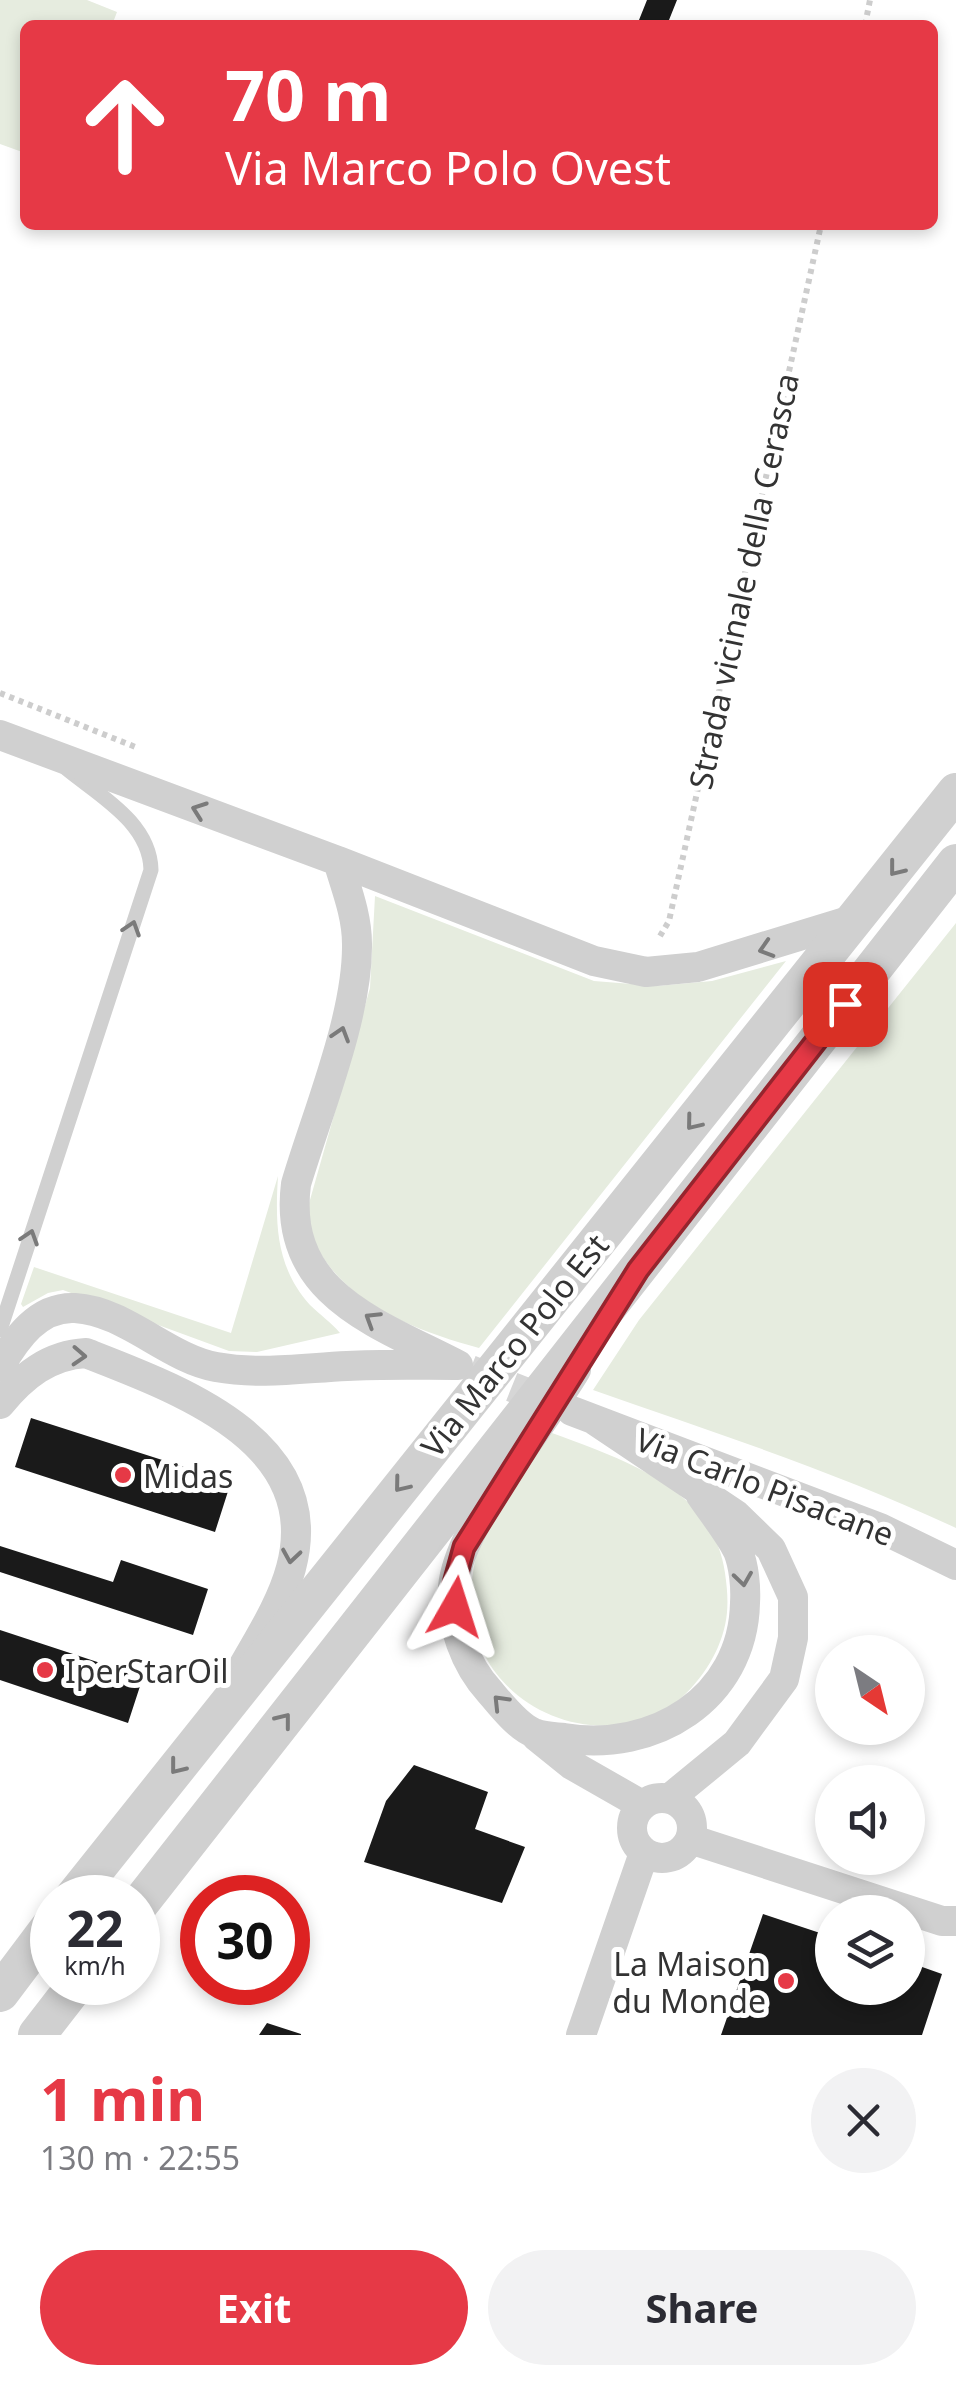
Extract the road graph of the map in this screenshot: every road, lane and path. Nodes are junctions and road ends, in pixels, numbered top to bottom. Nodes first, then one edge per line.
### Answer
1 (820, 230) edge
2 (0, 736) edge
3 (49, 756) junction
4 (956, 792) edge
5 (338, 861) junction
6 (956, 863) edge
7 (858, 918) junction
8 (663, 936) dead end
9 (638, 1270) junction
10 (0, 1330) edge
11 (0, 1366) edge
12 (0, 1404) edge
13 (700, 1494) junction
14 (956, 1565) edge
15 (207, 1728) junction
16 (532, 1733) junction
17 (656, 1802) junction
18 (690, 1839) junction
19 (644, 1853) junction
20 (91, 1875) edge
21 (160, 1878) edge
22 (956, 1921) edge
23 (30, 1953) edge
24 (0, 1993) edge
25 (61, 2005) edge
26 (38, 2035) edge
27 (580, 2035) edge

1 - 8 path, Strada vicinale della Cerasca
2 - 3 street
5 -> 3 street
10 -> 3 lane
4 -> 7 street, Via Marco Polo Est
7 -> 5 street
11 -> 5 street
6 - 9 street
7 -> 15 street, Via Marco Polo Est
16 -> 9 street
21 -> 9 street
12 -> 15 street
13 - 14 street, Via Carlo Pisacane
13 -> 16 street
13 - 17 street
15 -> 20 street, Via Marco Polo Est
16 - 17 street
17 - 18 street
17 - 19 street
18 - 19 street
18 - 22 street
19 - 27 street
23 - 24 street
25 - 26 street

